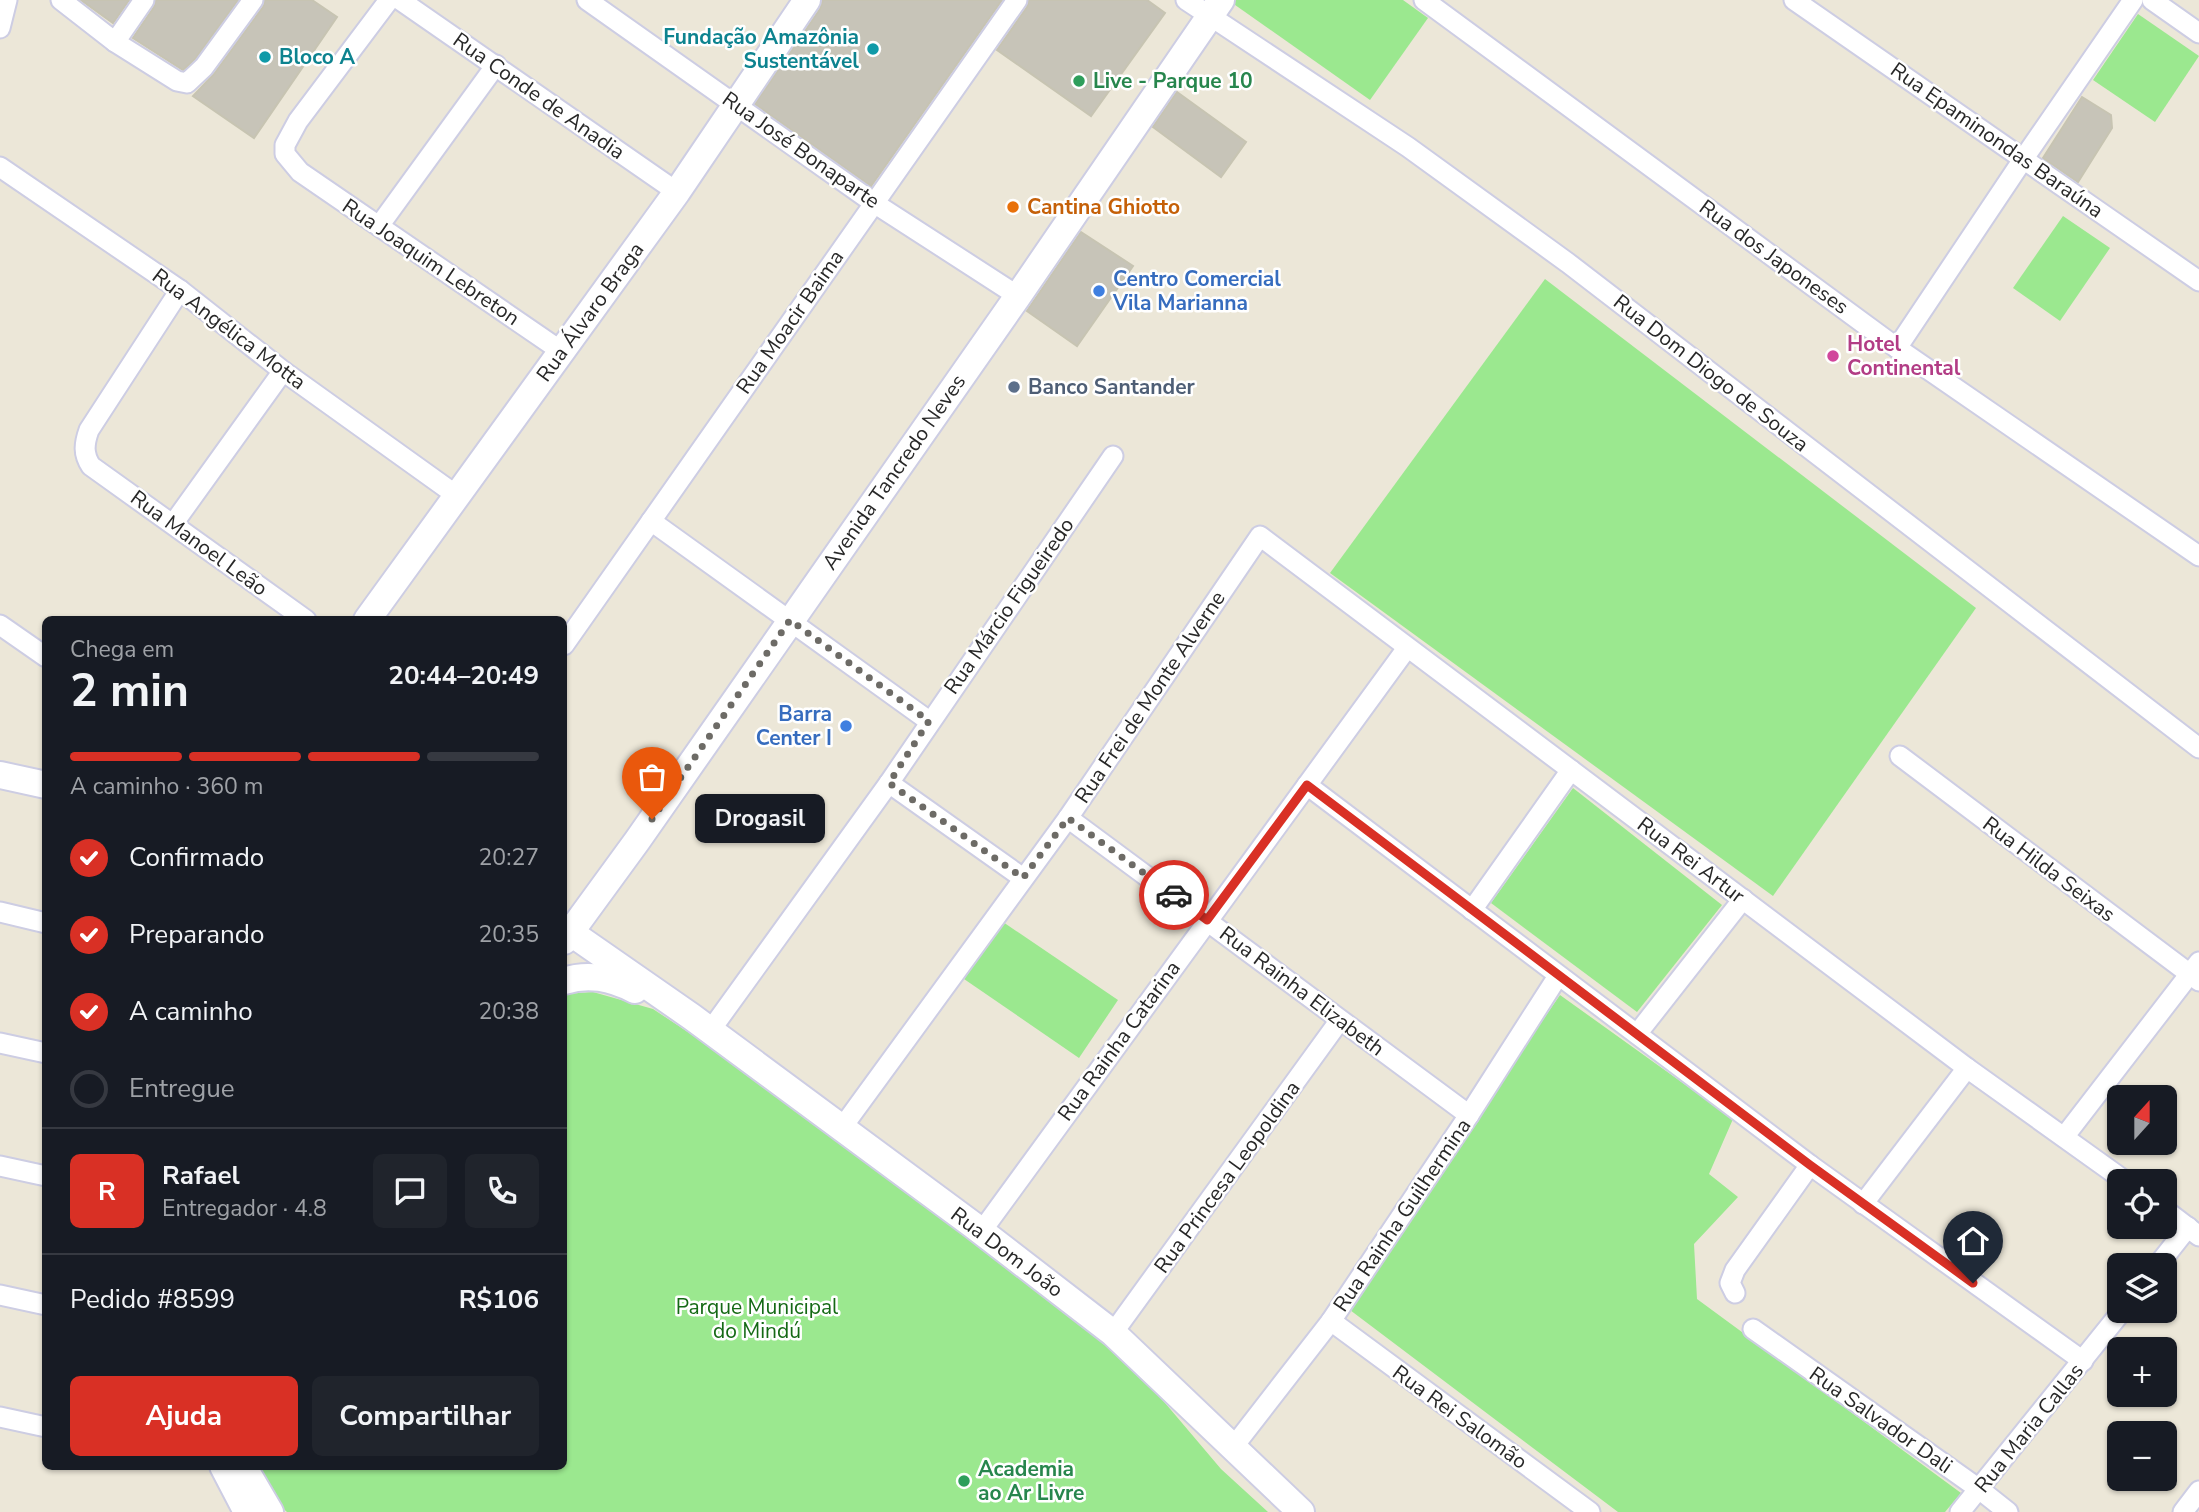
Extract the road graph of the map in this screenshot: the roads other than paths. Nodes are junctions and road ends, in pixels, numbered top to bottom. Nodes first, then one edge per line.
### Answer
1 (7, 0) edge
2 (61, 0) edge
3 (144, 0) edge
4 (253, 0) edge
5 (389, 0) edge
6 (400, 0) edge
7 (587, 0) edge
8 (807, 0) edge
9 (1017, 0) edge
10 (1186, 0) edge
11 (1424, 0) edge
12 (1794, 0) edge
13 (2133, 0) edge
14 (2152, 0) edge
15 (1216, 8) edge
16 (0, 28) edge
17 (2199, 33) edge
18 (115, 42) junction
19 (496, 65) junction
20 (737, 104) junction
21 (2024, 158) junction
22 (0, 167) edge
23 (677, 192) junction
24 (874, 203) junction
25 (379, 226) junction
26 (2199, 281) edge
27 (180, 290) junction
28 (1018, 296) junction
29 (1898, 348) junction
30 (561, 351) junction
31 (283, 372) junction
32 (1113, 456) dead end
33 (456, 495) junction
34 (651, 521) junction
35 (173, 524) junction
36 (1260, 536) joint
37 (2199, 556) edge
38 (300, 616) edge
39 (370, 616) edge
40 (790, 620) junction
41 (0, 625) edge
42 (567, 641) edge
43 (1407, 648) junction
44 (42, 654) edge
45 (929, 721) junction
46 (2199, 748) edge
47 (1900, 756) dead end
48 (1571, 770) junction
49 (5, 773) edge
50 (889, 783) junction
51 (42, 784) edge
52 (1307, 785) junction
53 (1068, 818) junction
54 (1023, 878) junction
55 (1743, 899) junction
56 (1472, 910) junction
57 (0, 912) edge
58 (1207, 920) junction
59 (42, 922) edge
60 (567, 933) edge
61 (567, 935) edge
62 (2196, 972) edge
63 (1558, 975) junction
64 (567, 980) edge
65 (1340, 1020) junction
66 (701, 1024) junction
67 (1637, 1034) junction
68 (0, 1042) edge
69 (42, 1052) edge
70 (1967, 1068) junction
71 (1469, 1115) junction
72 (841, 1129) junction
73 (2064, 1137) junction
74 (1810, 1165) junction
75 (0, 1166) edge
76 (2108, 1169) edge
77 (42, 1175) edge
78 (1863, 1204) junction
79 (2177, 1219) edge
80 (2193, 1231) edge
81 (981, 1232) junction
82 (2170, 1253) edge
83 (1735, 1293) dead end
84 (0, 1295) edge
85 (42, 1304) edge
86 (1331, 1321) junction
87 (2113, 1323) edge
88 (1753, 1329) dead end
89 (1113, 1333) junction
90 (2083, 1362) junction
91 (0, 1417) edge
92 (42, 1426) edge
93 (1234, 1446) junction
94 (238, 1470) edge
95 (239, 1470) edge
96 (1979, 1489) junction
97 (2199, 1491) edge
98 (247, 1512) edge
99 (270, 1512) edge
100 (1301, 1512) edge
101 (1590, 1512) edge
102 (1960, 1512) edge
103 (2008, 1512) edge
104 (2183, 1512) edge

1 - 16 street
2 - 18 street
3 - 18 street
4 - 18 street
5 - 25 street, Rua Joaquim Lebreton
6 - 19 street, Rua Conde de Anadia
7 - 20 street, Rua José Bonaparte
8 - 20 main road, Rua Álvaro Braga
9 - 24 street, Rua Moacir Baima
10 - 15 street, Rua Dom Diogo de Souza
11 - 29 street, Rua dos Japoneses
12 - 21 street, Rua Epaminondas Baraúna
13 - 21 street
14 - 17 street
15 - 28 main road, Avenida Tancredo Neves
15 - 46 street, Rua Dom Diogo de Souza
19 - 23 street, Rua Conde de Anadia
19 - 25 street
20 - 23 main road, Rua Álvaro Braga
20 - 24 street, Rua José Bonaparte
21 - 26 street, Rua Epaminondas Baraúna
21 - 29 street
22 - 27 street, Rua Angélica Motta
23 - 30 main road, Rua Álvaro Braga
24 - 28 street, Rua José Bonaparte
24 - 34 street, Rua Moacir Baima
25 - 30 street, Rua Joaquim Lebreton
27 - 31 street, Rua Angélica Motta
27 - 35 street, Rua Manoel Leão
28 - 40 main road, Avenida Tancredo Neves
29 - 37 street, Rua dos Japoneses
30 - 33 main road, Rua Álvaro Braga
31 - 33 street, Rua Angélica Motta
31 - 35 street
32 - 45 street, Rua Márcio Figueiredo
33 - 39 main road, Rua Álvaro Braga
34 - 40 street
34 - 42 street, Rua Moacir Baima
35 - 38 street, Rua Manoel Leão
36 - 43 street, Rua Rei Artur
36 - 53 street, Rua Frei de Monte Alverne
40 - 45 street
40 - 60 main road, Avenida Tancredo Neves
41 - 44 street
43 - 48 street, Rua Rei Artur
43 - 52 street, Rua Rainha Catarina
45 - 50 street, Rua Márcio Figueiredo
47 - 62 street, Rua Hilda Seixas
48 - 55 street, Rua Rei Artur
48 - 56 street
49 - 51 main road
50 - 54 street
50 - 66 street, Rua Márcio Figueiredo
52 - 56 street
52 - 58 street, Rua Rainha Catarina
53 - 54 street, Rua Frei de Monte Alverne
53 - 58 street, Rua Rainha Elizabeth
54 - 72 street, Rua Frei de Monte Alverne
55 - 67 street
55 - 70 street, Rua Rei Artur
56 - 63 street
57 - 59 street
58 - 65 street, Rua Rainha Elizabeth
58 - 81 street, Rua Rainha Catarina
61 - 66 main road, Rua Dom João
62 - 73 street
63 - 67 street
63 - 71 street, Rua Rainha Guilhermina
64 - 66 main road, Rua Dom João
65 - 71 street, Rua Rainha Elizabeth
65 - 89 street, Rua Princesa Leopoldina
66 - 72 main road, Rua Dom João
67 - 74 street
68 - 69 street
70 - 73 street, Rua Rei Artur
70 - 78 street
71 - 86 street, Rua Rainha Guilhermina
72 - 81 main road, Rua Dom João
73 - 76 street, Rua Rei Artur
74 - 78 street
74 - 83 street
75 - 77 street
78 - 90 street
79 - 80 street
80 - 82 street
81 - 89 main road, Rua Dom João
84 - 85 street
86 - 93 street, Rua Rainha Guilhermina
86 - 101 street, Rua Rei Salomão
87 - 90 street, Rua Maria Callas
88 - 96 street, Rua Salvador Dali
89 - 93 main road, Rua Dom João
90 - 96 street, Rua Maria Callas
91 - 92 street
93 - 100 main road, Rua Dom João
94 - 98 main road
95 - 99 main road
96 - 102 street, Rua Maria Callas
96 - 103 street, Rua Salvador Dali
97 - 104 street

